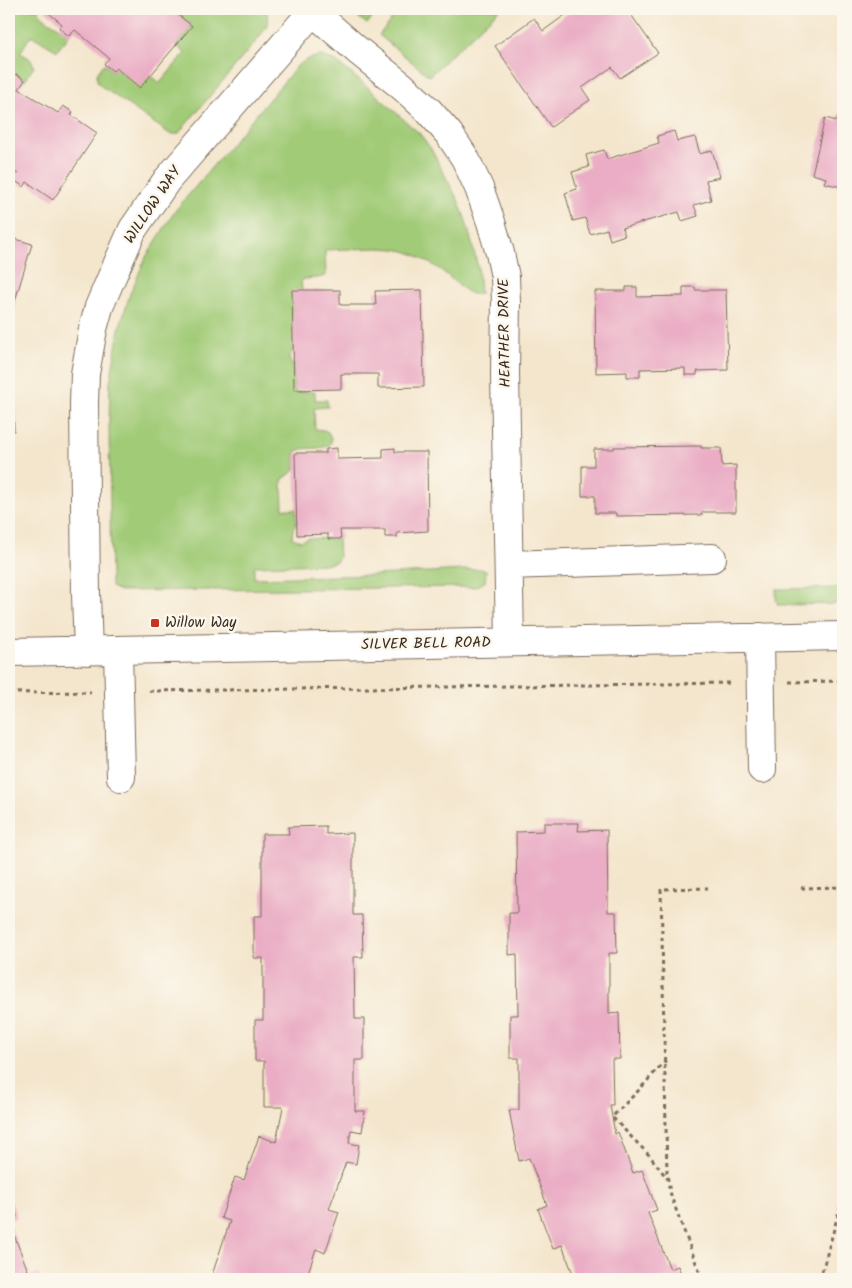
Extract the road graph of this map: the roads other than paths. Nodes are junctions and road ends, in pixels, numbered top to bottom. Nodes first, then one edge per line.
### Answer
1 (311, 10) edge
2 (712, 558) dead end
3 (509, 565) junction
4 (843, 636) edge
5 (760, 637) junction
6 (510, 642) junction
7 (118, 650) junction
8 (88, 651) junction
9 (9, 652) edge
10 (762, 768) dead end
11 (121, 777) dead end

1 - 3 street, HEATHER DRIVE
1 - 8 street, WILLOW WAY
2 - 3 street
3 - 6 street, HEATHER DRIVE
4 - 5 street, SILVER BELL ROAD
5 - 6 street, SILVER BELL ROAD
5 - 10 street
6 - 7 street, SILVER BELL ROAD
7 - 8 street, SILVER BELL ROAD
7 - 11 street
8 - 9 street, SILVER BELL ROAD

